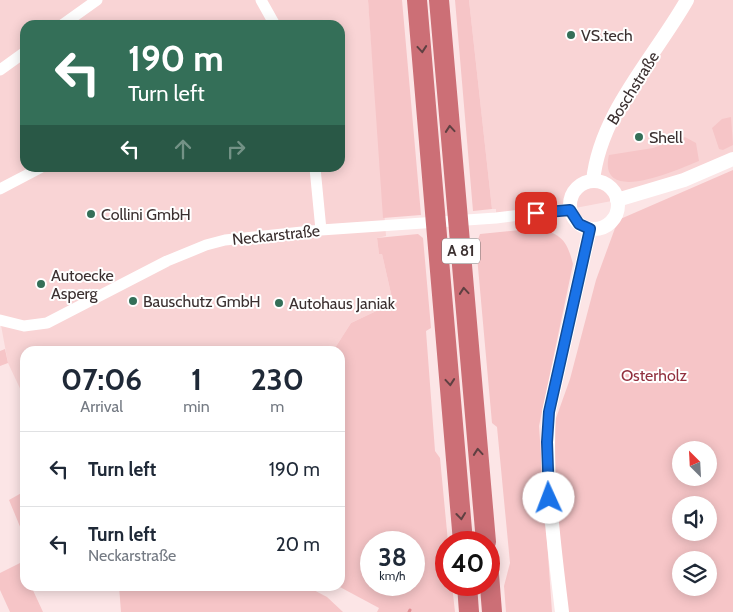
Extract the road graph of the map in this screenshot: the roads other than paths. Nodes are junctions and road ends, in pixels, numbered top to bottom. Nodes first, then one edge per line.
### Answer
1 (97, 0) edge
2 (261, 0) edge
3 (417, 0) edge
4 (439, 0) edge
5 (687, 0) edge
6 (69, 20) edge
7 (272, 20) edge
8 (20, 56) edge
9 (0, 70) edge
10 (733, 159) edge
11 (32, 172) edge
12 (315, 172) edge
13 (593, 181) junction
14 (0, 189) edge
15 (618, 200) junction
16 (570, 210) junction
17 (590, 229) junction
18 (321, 230) junction
19 (1, 320) edge
20 (463, 531) edge
21 (485, 531) edge
22 (468, 596) edge
23 (491, 596) edge
24 (469, 612) edge
25 (492, 612) edge
26 (562, 612) edge

1 - 6 street
2 - 7 street
3 -> 20 highway, A 81
21 -> 4 highway, A 81
5 - 13 street, Boschstraße
8 - 9 street
10 - 15 street
11 - 14 street
12 - 18 street
13 - 15 street
13 - 16 street
15 - 17 street
16 - 17 street
16 - 18 street, Neckarstraße
17 - 26 street
18 - 19 street, Neckarstraße
22 - 24 highway
23 - 25 highway

